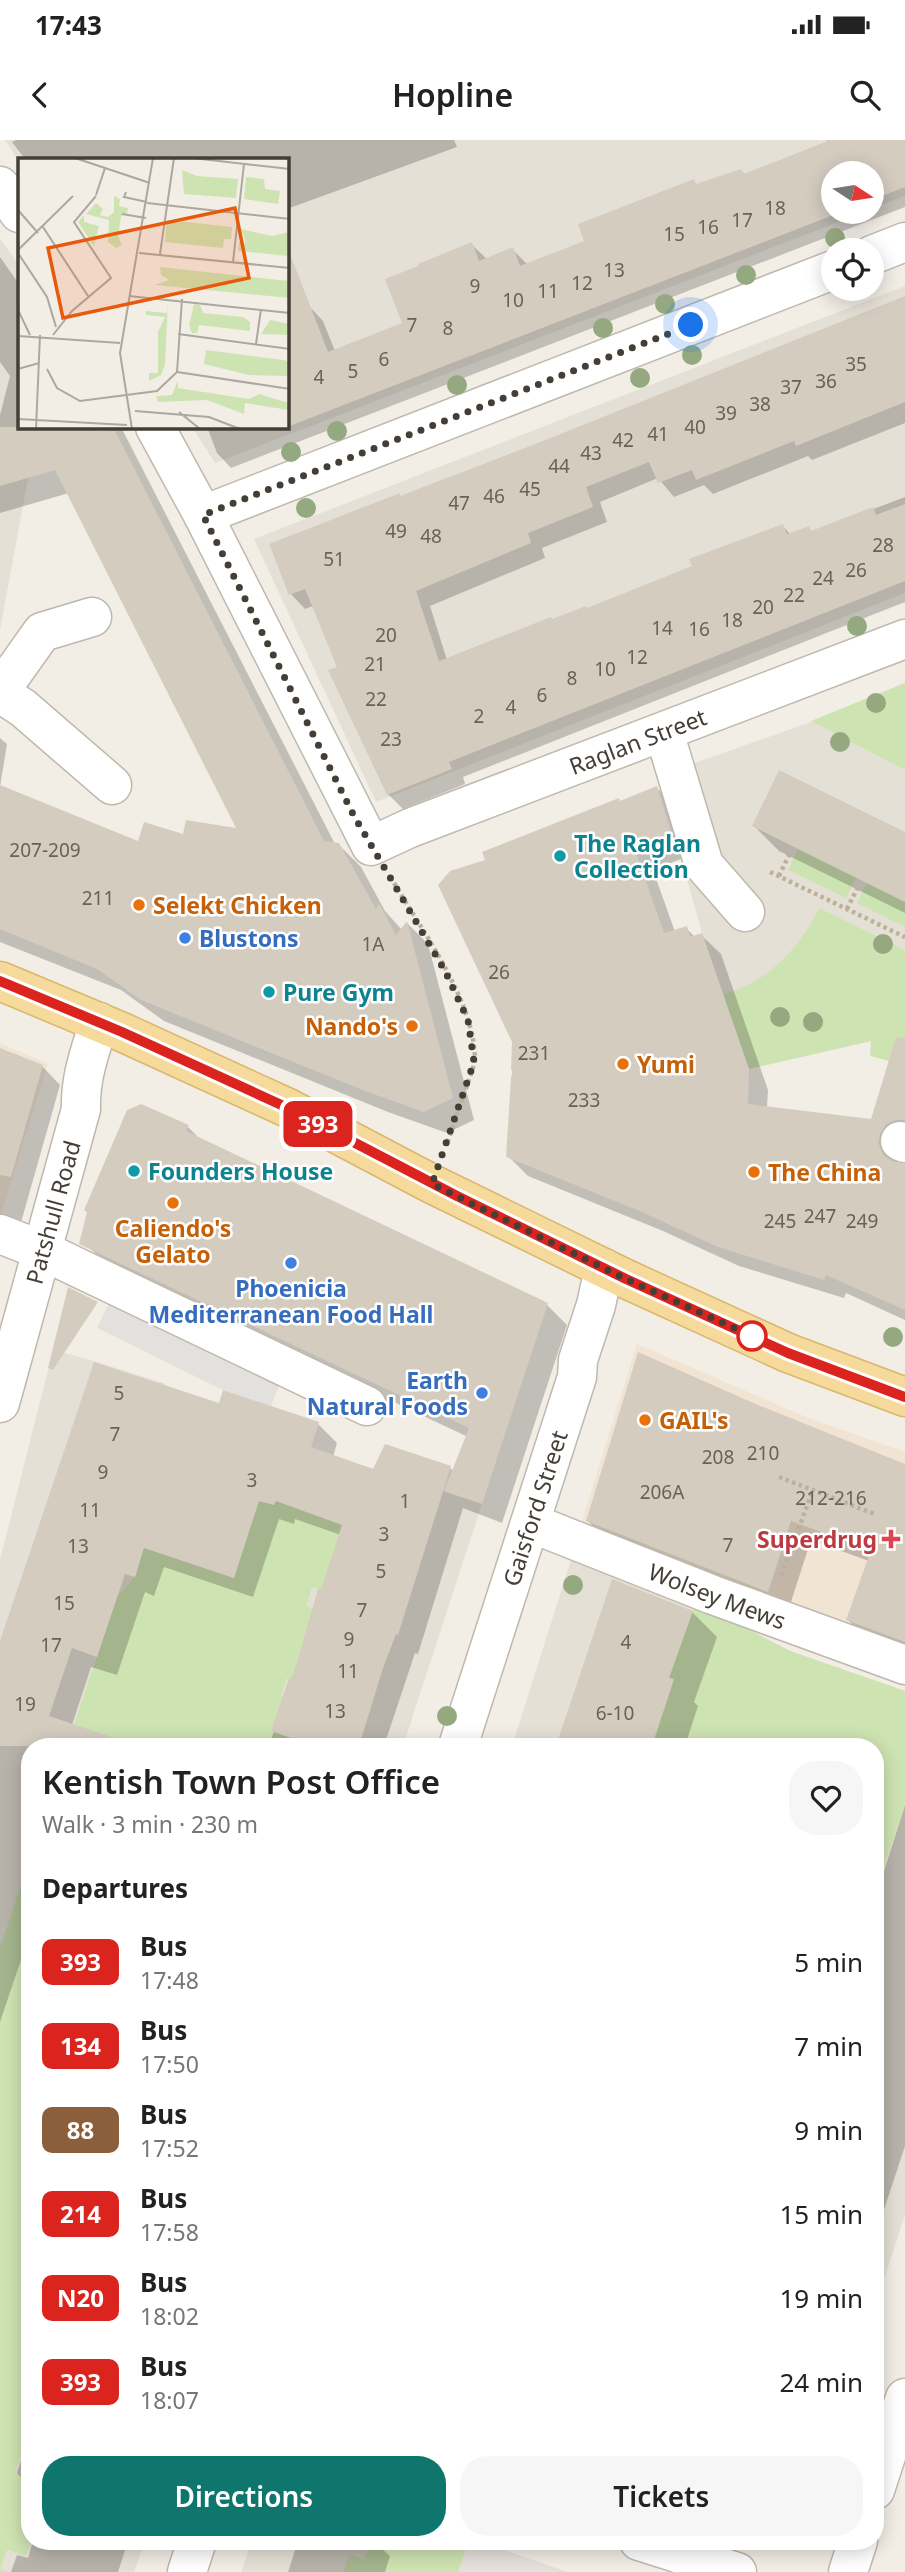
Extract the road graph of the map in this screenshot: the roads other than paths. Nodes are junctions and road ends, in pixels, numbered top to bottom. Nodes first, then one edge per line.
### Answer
1 (0, 186) edge
2 (18, 212) edge
3 (905, 242) edge
4 (884, 250) edge
5 (821, 275) edge
6 (156, 429) edge
7 (203, 515) junction
8 (92, 617) dead end
9 (905, 639) edge
10 (8, 697) edge
11 (664, 732) junction
12 (112, 785) dead end
13 (745, 912) dead end
14 (0, 981) edge
15 (99, 1022) junction
16 (0, 1234) edge
17 (41, 1250) junction
18 (604, 1268) junction
19 (905, 1397) edge
20 (0, 1402) edge
21 (367, 1406) dead end
22 (531, 1524) junction
23 (905, 1665) edge
24 (461, 1738) edge
25 (905, 2398) edge
26 (884, 2462) edge
27 (194, 2550) edge
28 (667, 2550) edge
29 (855, 2550) edge
30 (187, 2572) edge
31 (737, 2572) edge
32 (848, 2572) edge

1 - 2 street
3 - 4 street
5 - 7 street
6 - 7 street
7 - 11 street, Raglan Street
8 - 10 street
9 - 11 street, Raglan Street
10 - 12 street
11 - 13 street
14 - 15 main road
15 - 17 street, Patshull Road
15 - 18 main road
16 - 17 street
17 - 20 street, Patshull Road
17 - 21 street
18 - 19 main road
18 - 22 street, Gaisford Street
22 - 23 street, Wolsey Mews
22 - 24 street, Gaisford Street
25 - 26 street
27 - 30 street
28 - 31 street
29 - 32 street

